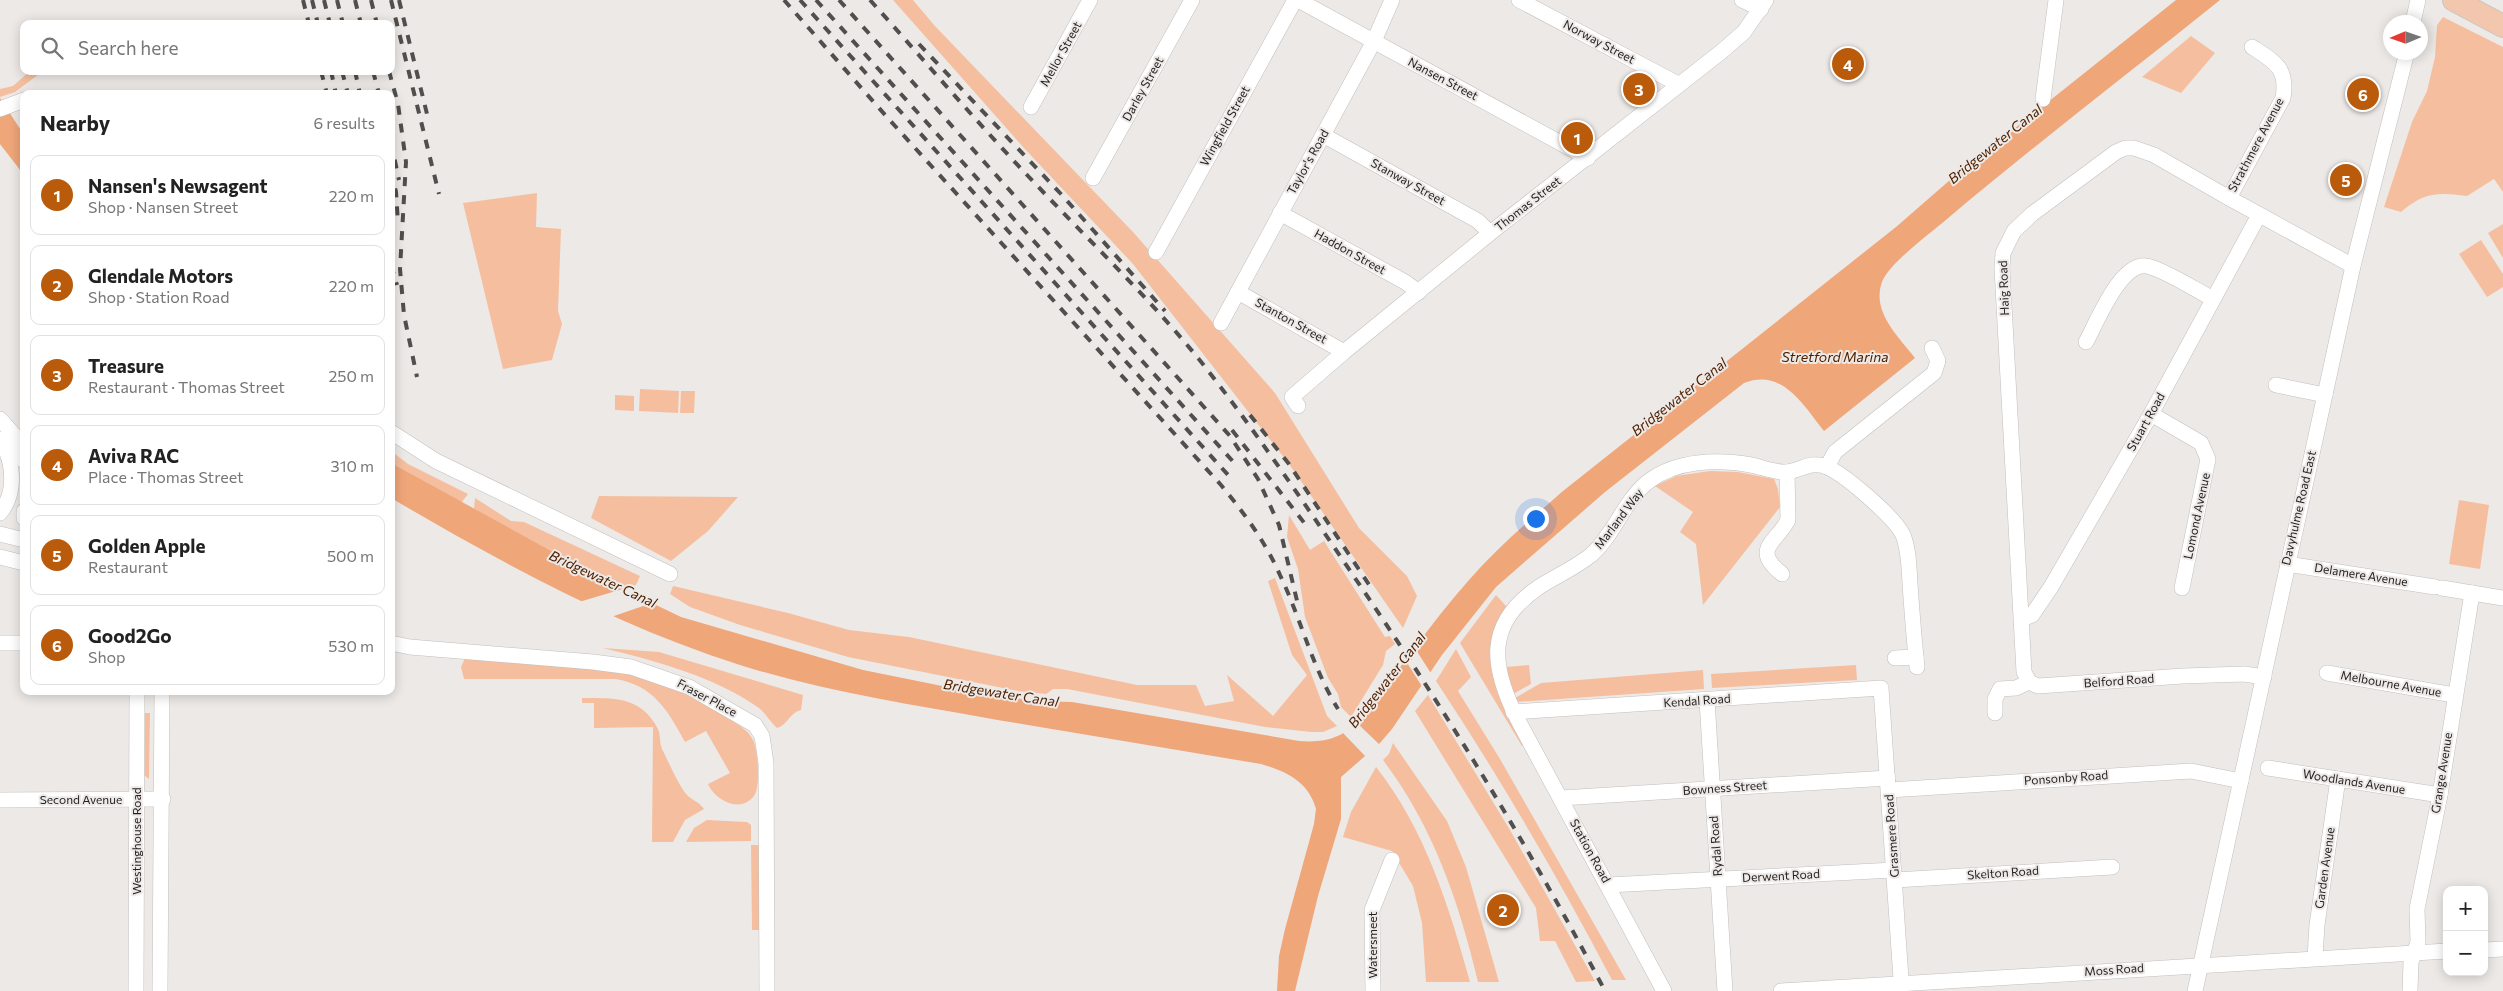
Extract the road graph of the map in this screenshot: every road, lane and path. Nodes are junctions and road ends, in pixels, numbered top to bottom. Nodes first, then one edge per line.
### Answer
1 (1090, 0) edge
2 (1192, 0) edge
3 (1296, 0) edge
4 (1392, 0) edge
5 (1519, 0) edge
6 (1742, 0) edge
7 (2056, 0) edge
8 (2418, 0) edge
9 (2454, 0) edge
10 (1764, 5) edge
11 (2415, 15) edge
12 (2503, 26) edge
13 (1374, 41) junction
14 (2252, 46) dead end
15 (2404, 60) edge
16 (1678, 84) junction
17 (2043, 99) dead end
18 (20, 102) edge
19 (1031, 107) dead end
20 (0, 109) edge
21 (1323, 135) junction
22 (1588, 158) junction
23 (1093, 178) dead end
24 (2229, 198) junction
25 (1280, 213) junction
26 (2259, 215) junction
27 (1490, 233) junction
28 (1156, 252) dead end
29 (2353, 266) junction
30 (1238, 292) junction
31 (1419, 292) junction
32 (2213, 298) junction
33 (1221, 323) dead end
34 (2086, 342) dead end
35 (1932, 348) dead end
36 (1344, 352) junction
37 (2276, 385) dead end
38 (2324, 395) junction
39 (1298, 406) dead end
40 (2151, 414) junction
41 (0, 419) edge
42 (395, 435) edge
43 (0, 439) edge
44 (20, 450) edge
45 (1827, 467) junction
46 (1787, 472) junction
47 (0, 512) edge
48 (0, 534) edge
49 (20, 539) edge
50 (0, 557) edge
51 (20, 562) edge
52 (2287, 564) junction
53 (670, 574) dead end
54 (1782, 574) dead end
55 (2182, 588) dead end
56 (2472, 593) junction
57 (2503, 598) edge
58 (2022, 619) junction
59 (0, 643) edge
60 (20, 643) edge
61 (395, 644) edge
62 (1895, 658) dead end
63 (2327, 673) dead end
64 (2264, 677) junction
65 (2029, 682) junction
66 (1881, 688) joint
67 (137, 695) edge
68 (162, 695) edge
69 (2454, 695) junction
70 (1707, 700) junction
71 (1513, 712) junction
72 (1995, 713) dead end
73 (2268, 768) dead end
74 (2338, 779) junction
75 (2242, 781) junction
76 (1889, 784) junction
77 (1712, 788) junction
78 (2440, 795) junction
79 (1561, 798) junction
80 (136, 799) junction
81 (162, 799) junction
82 (0, 800) edge
83 (2112, 867) dead end
84 (1393, 870) dead end
85 (1895, 875) junction
86 (1718, 880) junction
87 (1608, 884) junction
88 (2503, 949) edge
89 (2488, 950) edge
90 (2443, 951) edge
91 (2415, 952) junction
92 (2315, 958) junction
93 (2200, 964) junction
94 (1900, 987) edge
95 (136, 991) edge
96 (160, 991) edge
97 (767, 991) edge
98 (1373, 991) edge
99 (1664, 991) edge
100 (1725, 991) edge
101 (1781, 991) edge
102 (2195, 991) edge
103 (2410, 991) edge

1 - 19 street, Mellor Street
2 - 23 street, Darley Street
3 - 13 street, Nansen Street
3 - 28 street, Wingfield Street
4 - 13 street, Taylor's Road
5 - 16 street, Norway Street
6 - 10 street
7 - 17 street
8 - 11 street
9 - 12 highway
10 - 16 street, Thomas Street
13 - 21 street, Taylor's Road
13 - 22 street, Nansen Street
14 - 24 street, Strathmere Avenue
15 - 29 street, Davyhulme Road East
16 - 22 street, Thomas Street
18 - 20 street
21 - 25 street, Taylor's Road
21 - 27 street, Stanway Street
22 - 27 street, Thomas Street
24 - 26 street, Haig Road
24 - 58 street, Haig Road
25 - 30 street, Taylor's Road
25 - 31 street, Haddon Street
26 - 29 street, Haig Road
26 - 32 street, Stuart Road
27 - 31 street, Thomas Street
29 - 38 street, Davyhulme Road East
30 - 33 street, Taylor's Road
30 - 36 street, Stanton Street
31 - 36 street, Thomas Street
32 - 34 street
32 - 40 street, Stuart Road
35 - 45 street
36 - 39 street, Thomas Street
37 - 38 street
38 - 52 street, Davyhulme Road East
40 - 55 street, Lomond Avenue
40 - 58 street, Stuart Road
41 - 44 street
42 - 53 street
43 - 47 street
45 - 46 street, Marland Way
45 - 62 street
46 - 54 street
46 - 71 street, Marland Way
48 - 49 street
50 - 51 street
52 - 56 street, Delamere Avenue
52 - 64 street, Davyhulme Road East
56 - 57 street, Delamere Avenue
56 - 69 street, Grange Avenue
58 - 65 street, Haig Road
59 - 60 street
61 - 97 street, Fraser Place
63 - 69 street, Melbourne Avenue
64 - 65 street, Belford Road
64 - 75 street, Davyhulme Road East
65 - 72 street, Belford Road
66 - 70 street, Kendal Road
66 - 76 street, Grasmere Road
67 - 80 street, Westinghouse Road
68 - 81 street, Westinghouse Road
69 - 78 street, Grange Avenue
70 - 71 street, Kendal Road
70 - 77 street, Rydal Road
71 - 79 street, Station Road
73 - 74 street, Woodlands Avenue
74 - 78 street, Woodlands Avenue
74 - 92 street, Garden Avenue
75 - 76 street, Ponsonby Road
75 - 93 street, Davyhulme Road East
76 - 77 street, Bowness Street
76 - 85 street, Grasmere Road
77 - 79 street, Bowness Street
77 - 86 street, Rydal Road
78 - 91 street, Grange Avenue
79 - 87 street, Station Road
80 - 81 street, Second Avenue
80 - 82 street, Second Avenue
80 - 95 street, Westinghouse Road
81 - 96 street, Westinghouse Road
83 - 85 street, Skelton Road
84 - 98 street, Watersmeet
85 - 86 street, Derwent Road
85 - 94 street, Grasmere Road
86 - 87 street, Derwent Road
86 - 100 street, Rydal Road
87 - 99 street, Station Road
88 - 89 street
90 - 91 street, Moss Road
91 - 92 street, Moss Road
91 - 103 street, Grange Avenue
92 - 93 street, Moss Road
93 - 94 street, Moss Road
93 - 102 street, Davyhulme Road East
94 - 101 street, Moss Road

